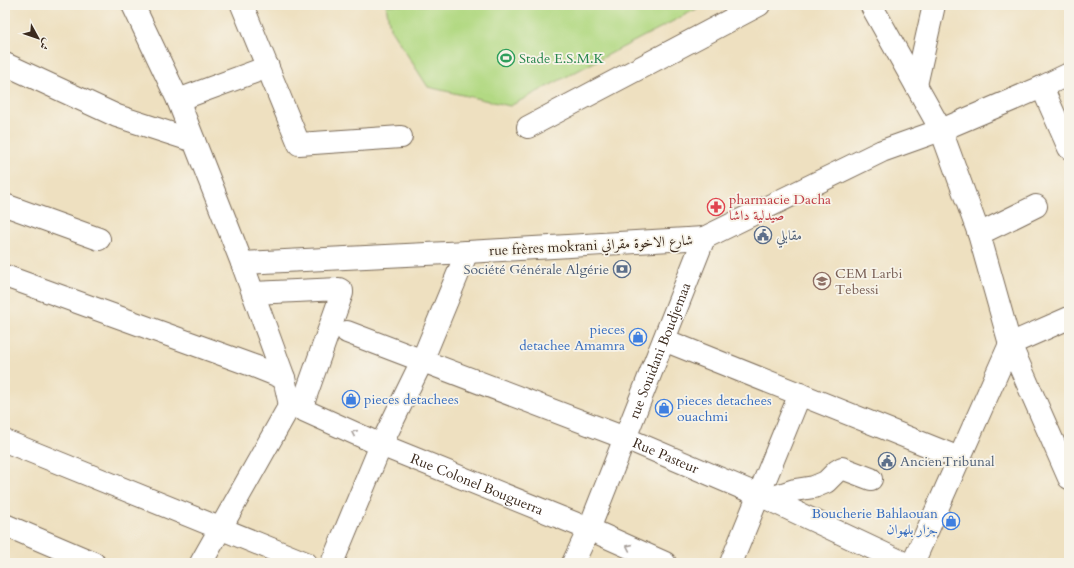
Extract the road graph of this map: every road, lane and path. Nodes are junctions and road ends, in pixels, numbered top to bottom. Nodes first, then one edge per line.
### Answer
1 (133, 5) edge
2 (242, 5) edge
3 (759, 5) edge
4 (934, 5) edge
5 (872, 6) edge
6 (5, 59) edge
7 (268, 67) junction
8 (1069, 74) edge
9 (916, 85) junction
10 (1042, 87) junction
11 (178, 100) junction
12 (528, 127) dead end
13 (941, 130) junction
14 (401, 137) dead end
15 (194, 141) junction
16 (1069, 148) edge
17 (5, 204) edge
18 (1036, 206) dead end
19 (978, 234) junction
20 (704, 238) junction
21 (100, 239) dead end
22 (467, 252) junction
23 (279, 261) junction
24 (242, 263) junction
25 (5, 276) edge
26 (281, 292) junction
27 (253, 293) junction
28 (1069, 318) edge
29 (347, 332) dead end
30 (664, 340) junction
31 (1010, 344) junction
32 (422, 361) junction
33 (284, 378) junction
34 (800, 394) junction
35 (295, 407) junction
36 (625, 438) junction
37 (5, 441) edge
38 (381, 445) junction
39 (959, 458) junction
40 (1069, 478) edge
41 (871, 479) dead end
42 (763, 497) junction
43 (5, 525) edge
44 (221, 529) junction
45 (589, 529) junction
46 (94, 563) edge
47 (201, 563) edge
48 (306, 563) edge
49 (332, 563) edge
50 (573, 563) edge
51 (665, 563) edge
52 (731, 563) edge
53 (904, 563) edge
54 (913, 563) edge

1 - 11 street
2 - 7 street
3 - 12 street
4 - 9 street
5 - 9 street
6 - 15 street
7 - 11 street
7 - 14 street
8 - 10 street, rue frères mokrani شارع الاخوة مقراني
9 - 13 street
10 - 13 street, rue frères mokrani شارع الاخوة مقراني
10 - 16 street
11 - 15 street
13 - 19 street
13 - 20 street, rue frères mokrani شارع الاخوة مقراني
15 - 24 street
17 - 21 street
18 - 19 street
19 - 31 street
20 - 22 street, rue frères mokrani شارع الاخوة مقراني
20 - 30 street, rue Souidani Boudjemaa
22 - 23 street, rue frères mokrani شارع الاخوة مقراني
22 - 32 street
23 - 24 street, rue frères mokrani شارع الاخوة مقراني
23 - 26 street
24 - 27 street
25 - 33 street
26 - 27 street
26 - 35 street
27 - 33 street
28 - 31 street
29 - 32 street, Rue Pasteur
30 - 34 street
30 - 36 street, rue Souidani Boudjemaa
31 - 39 street
31 - 40 street
32 - 36 street, Rue Pasteur
32 - 38 street
33 - 35 street
34 - 39 street
34 - 42 street
38 -> 35 street, Rue Colonel Bouguerra
35 - 44 street
36 - 42 street, Rue Pasteur
36 - 45 street, rue Souidani Boudjemaa
37 - 44 street
38 - 45 street, Rue Colonel Bouguerra
38 - 49 street
39 - 54 street
41 - 42 street
42 - 52 street
42 - 53 street, Rue Pasteur
43 - 46 street
44 - 47 street
44 - 48 street
45 - 50 street, rue Souidani Boudjemaa
51 -> 45 street, Rue Colonel Bouguerra

